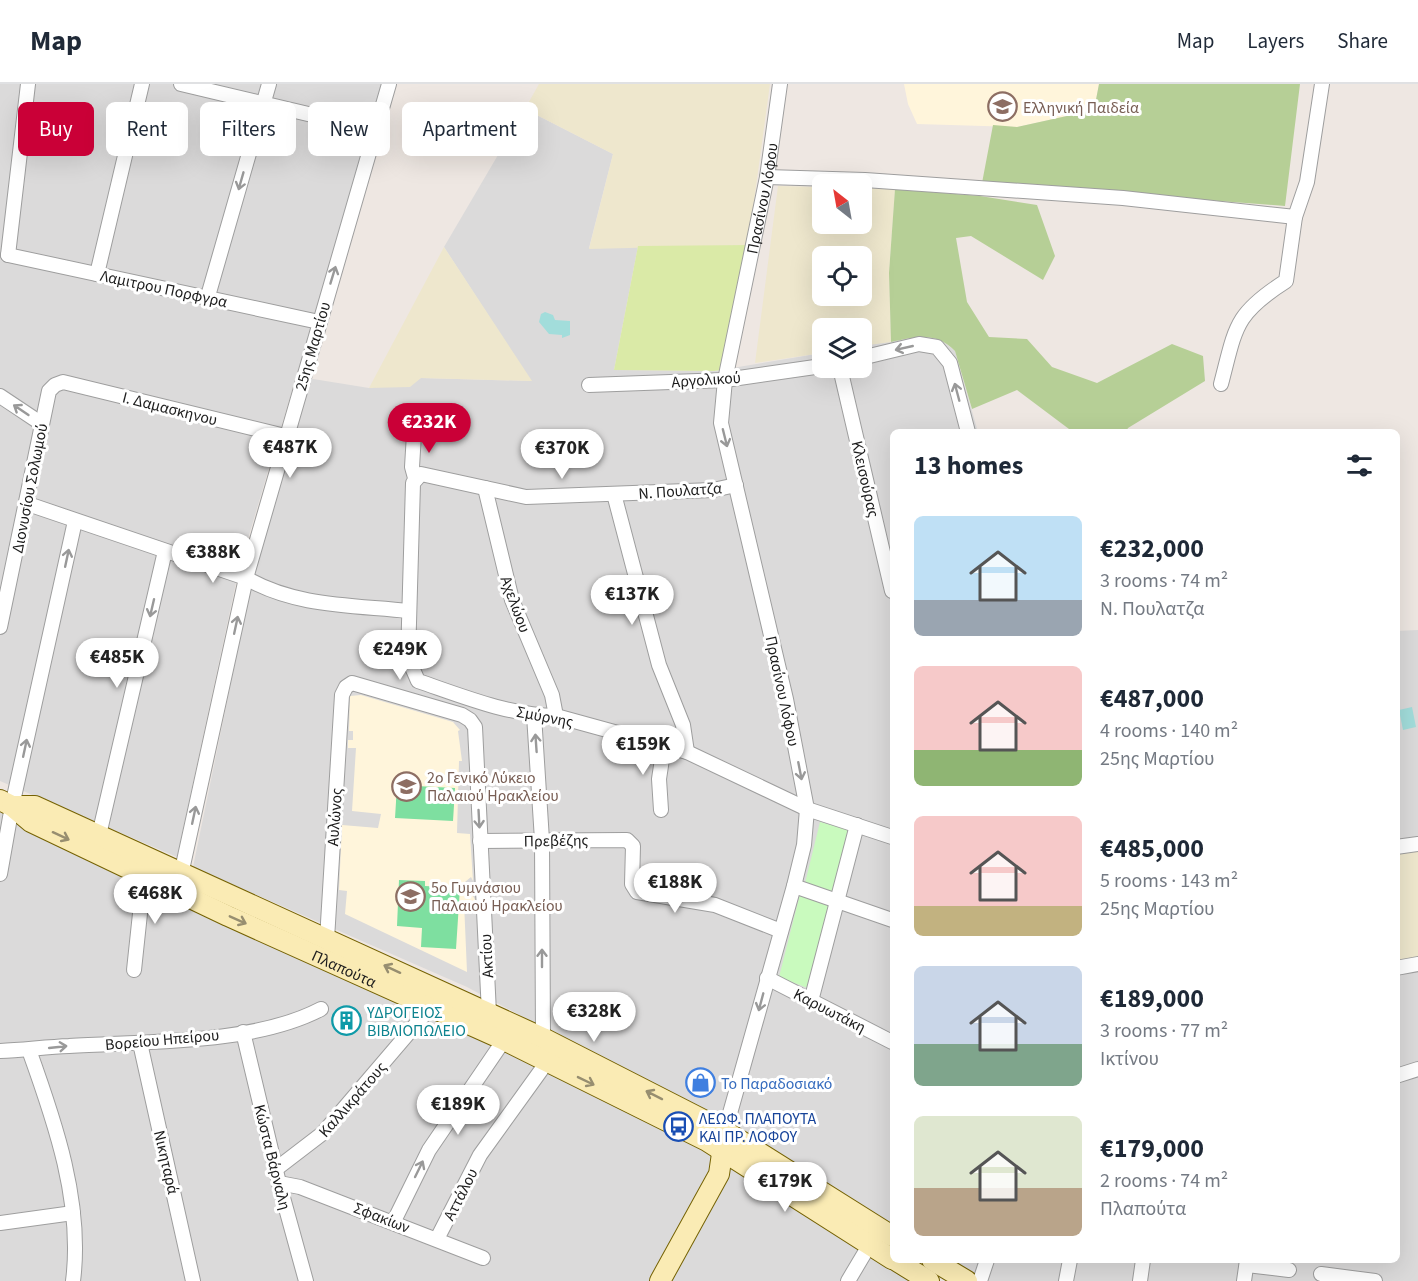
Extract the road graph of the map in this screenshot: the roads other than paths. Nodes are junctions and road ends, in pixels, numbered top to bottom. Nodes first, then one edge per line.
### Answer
1 (28, 84) edge
2 (142, 84) edge
3 (182, 84) edge
4 (269, 84) edge
5 (389, 84) edge
6 (780, 84) edge
7 (1322, 84) edge
8 (255, 102) edge
9 (264, 102) edge
10 (384, 102) edge
11 (248, 156) edge
12 (368, 156) edge
13 (767, 177) junction
14 (1294, 217) junction
15 (4, 256) edge
16 (97, 274) junction
17 (208, 296) junction
18 (319, 322) junction
19 (872, 355) edge
20 (812, 367) edge
21 (842, 378) edge
22 (725, 380) junction
23 (1221, 384) dead end
24 (55, 385) joint
25 (589, 385) dead end
26 (0, 396) edge
27 (42, 424) junction
28 (967, 429) edge
29 (414, 434) dead end
30 (285, 436) junction
31 (414, 480) junction
32 (736, 485) junction
33 (485, 488) junction
34 (614, 494) junction
35 (27, 504) junction
36 (75, 521) junction
37 (165, 551) junction
38 (246, 578) junction
39 (890, 582) edge
40 (409, 611) junction
41 (0, 627) edge
42 (418, 681) junction
43 (415, 701) junction
44 (534, 715) junction
45 (556, 716) junction
46 (664, 746) junction
47 (687, 752) junction
48 (6, 803) edge
49 (807, 808) junction
50 (661, 810) dead end
51 (857, 825) junction
52 (99, 835) junction
53 (890, 836) edge
54 (542, 840) junction
55 (480, 841) junction
56 (1418, 844) edge
57 (1400, 847) edge
58 (0, 874) edge
59 (144, 876) junction
60 (179, 882) junction
61 (794, 885) junction
62 (839, 901) junction
63 (890, 919) edge
64 (284, 930) junction
65 (781, 931) junction
66 (327, 939) junction
67 (1418, 964) edge
68 (1400, 967) edge
69 (134, 970) dead end
70 (767, 978) junction
71 (445, 993) junction
72 (811, 1001) junction
73 (431, 1007) junction
74 (321, 1009) dead end
75 (489, 1013) junction
76 (243, 1032) junction
77 (543, 1038) junction
78 (504, 1040) junction
79 (890, 1041) edge
80 (140, 1043) junction
81 (29, 1050) junction
82 (0, 1052) edge
83 (547, 1062) junction
84 (1418, 1069) edge
85 (1400, 1076) edge
86 (724, 1140) junction
87 (278, 1176) junction
88 (73, 1213) junction
89 (394, 1221) junction
90 (0, 1223) edge
91 (880, 1236) edge
92 (437, 1239) junction
93 (890, 1252) edge
94 (483, 1258) dead end
95 (900, 1263) edge
96 (937, 1263) edge
97 (986, 1263) edge
98 (1069, 1263) edge
99 (1143, 1263) edge
100 (1247, 1263) edge
101 (1289, 1270) dead end
102 (1321, 1274) dead end
103 (73, 1281) edge
104 (193, 1281) edge
105 (306, 1281) edge
106 (660, 1281) edge
107 (848, 1281) edge
108 (929, 1281) edge
109 (967, 1281) edge
110 (980, 1281) edge
111 (1066, 1281) edge
112 (1140, 1281) edge
113 (1244, 1281) edge
114 (1375, 1281) edge

1 - 15 street
2 - 16 street
3 - 8 street
4 - 9 street
5 - 10 street, 25ης Μαρτίου
6 - 13 street, Πρασίνου Λόφου
7 - 14 street
11 -> 17 street
18 -> 12 street, 25ης Μαρτίου
13 - 14 street
13 - 22 street, Πρασίνου Λόφου
14 - 23 street
15 - 16 street, Λαμιτρου Πορφγρα
16 - 17 street, Λαμιτρου Πορφγρα
17 - 18 street, Λαμιτρου Πορφγρα
18 - 30 street, 25ης Μαρτίου
28 -> 19 street
20 - 22 street, Αργολικού
21 - 39 street, Κλεισούρας
22 - 25 street, Αργολικού
22 -> 32 street, Πρασίνου Λόφου
24 - 27 street, Διονυσίου Σολωμού
24 - 30 street, Ι. Δαμασκηνου
27 -> 26 street
27 - 35 street, Διονυσίου Σολωμού
29 - 31 street
30 - 38 street, 25ης Μαρτίου
31 - 33 street, Ν. Πουλατζα
31 - 40 street
32 - 34 street, Ν. Πουλατζα
32 -> 49 street, Πρασίνου Λόφου
33 - 34 street, Ν. Πουλατζα
33 - 45 street, Αχελώου
34 - 47 street
35 - 36 street
35 - 41 street, Διονυσίου Σολωμού
36 - 37 street
48 -> 36 street
37 - 38 street
37 -> 52 street
38 - 40 street
60 -> 38 street, 25ης Μαρτίου
40 - 42 street
42 - 43 street
42 - 44 street, Σμύρνης
43 -> 55 street, Ακτίου
43 - 66 street, Αυλώνος
44 - 45 street, Σμύρνης
54 -> 44 street
45 - 46 street, Σμύρνης
46 - 47 street, Σμύρνης
46 - 50 street
47 - 49 street, Σμύρνης
48 - 52 main road, Πλαπούτα
48 - 58 street
48 -> 59 main road, Πλαπούτα
49 - 51 street, Σμύρνης
49 - 61 street, Πρασίνου Λόφου
51 - 53 street, Σμύρνης
51 - 62 street
52 - 60 main road, Πλαπούτα
54 - 55 street, Πρεβέζης
54 - 65 street, Πρεβέζης
77 -> 54 street
55 - 75 street, Ακτίου
56 - 57 street
59 - 60 main road, Πλαπούτα
59 - 69 street
60 - 64 main road, Πλαπούτα
61 - 62 street
61 - 65 street, Πρασίνου Λόφου
62 - 63 street
62 - 72 street
64 - 66 main road, Πλαπούτα
64 - 73 main road, Πλαπούτα
65 - 70 street, Πρασίνου Λόφου
71 -> 66 main road, Πλαπούτα
67 - 68 street
70 - 72 street, Καρυωτάκη
70 -> 86 street, Πρασίνου Λόφου
71 - 73 street, Καλλικράτους
71 - 75 main road, Πλαπούτα
72 - 79 street, Καρυωτάκη
73 - 78 main road, Πλαπούτα
73 - 87 street, Καλλικράτους
74 - 76 street, Βορείου Ηπείρου
75 - 77 main road, Πλαπούτα
76 - 80 street, Βορείου Ηπείρου
76 - 87 street, Κώστα Βάρναλη
86 -> 77 main road, Πλαπούτα
78 - 83 main road, Πλαπούτα
89 -> 78 street
81 -> 80 street, Βορείου Ηπείρου
80 - 104 street, Νικηταρά
81 - 82 street, Βορείου Ηπείρου
81 - 88 street
83 -> 86 main road, Πλαπούτα
83 - 92 street, Αττάλου
84 - 85 street
86 - 91 main road, Πλαπούτα
86 - 106 main road, Πρασίνου Λόφου
87 - 89 street, Σφακίων
87 - 105 street, Κώστα Βάρναλη
88 - 90 street
88 - 103 street
89 - 92 street, Σφακίων
91 - 93 main road, Πλαπούτα
91 - 107 street
92 - 94 street, Σφακίων
95 - 108 main road, Πλαπούτα
96 - 109 main road
97 - 110 street
98 - 111 street
99 - 112 street
100 - 101 street
100 - 113 street
102 - 114 street

